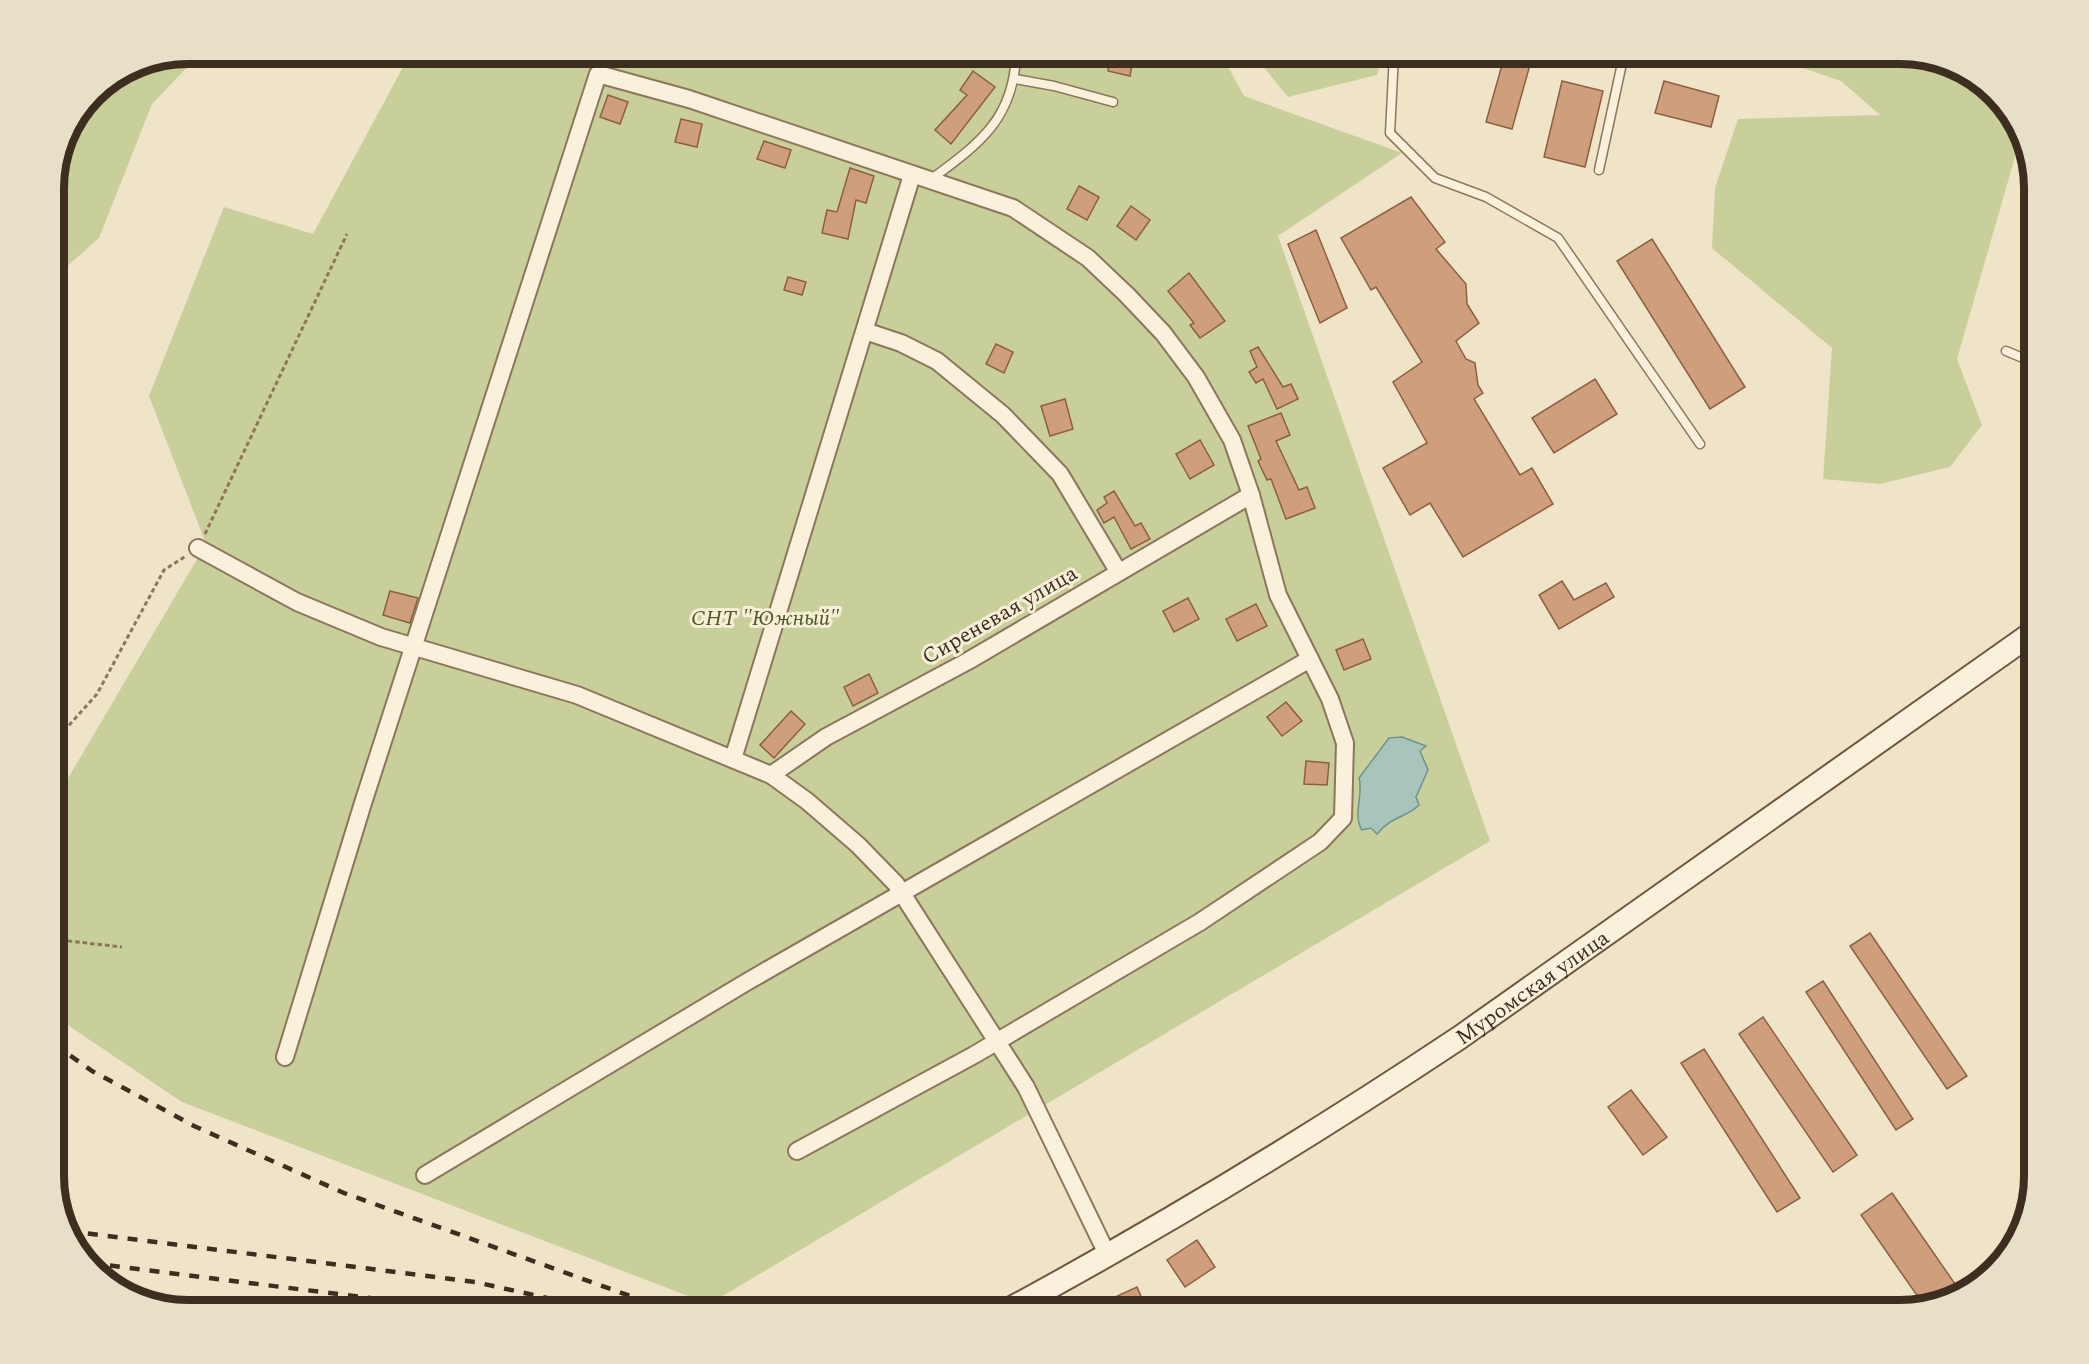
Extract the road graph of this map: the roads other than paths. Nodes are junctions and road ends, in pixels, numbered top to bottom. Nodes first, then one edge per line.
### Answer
1 (1393, 64) edge
2 (1622, 64) edge
3 (601, 65) edge
4 (1016, 65) edge
5 (598, 74) junction
6 (1015, 79) junction
7 (1113, 102) dead end
8 (1599, 170) dead end
9 (912, 175) junction
10 (930, 181) junction
11 (865, 331) junction
12 (2006, 351) dead end
13 (2024, 358) edge
14 (1700, 444) dead end
15 (1251, 495) junction
16 (198, 548) road end
17 (1118, 571) junction
18 (2024, 639) edge
19 (414, 646) junction
20 (1310, 659) junction
21 (733, 759) junction
22 (771, 775) junction
23 (902, 893) junction
24 (998, 1040) junction
25 (285, 1057) dead end
26 (797, 1151) dead end
27 (425, 1175) dead end
28 (1108, 1256) junction
29 (1027, 1300) edge

1 - 14 lane
2 - 8 lane
3 - 5 lane
4 - 6 lane
5 - 9 street
5 - 19 street
6 - 7 lane
6 - 10 lane
9 - 10 street
9 - 11 street
10 - 15 street
11 - 17 street
11 - 21 street
12 - 13 lane
15 - 17 street, Сиреневая улица
15 - 20 street
16 - 19 street
17 - 22 street, Сиреневая улица
18 - 28 main road, Муромская улица
19 - 21 street
19 - 25 street
20 - 23 street
20 - 24 street
21 - 22 street
22 - 23 street
23 - 24 street
23 - 27 street
24 - 26 street
24 - 28 street
28 - 29 main road, Муромская улица

